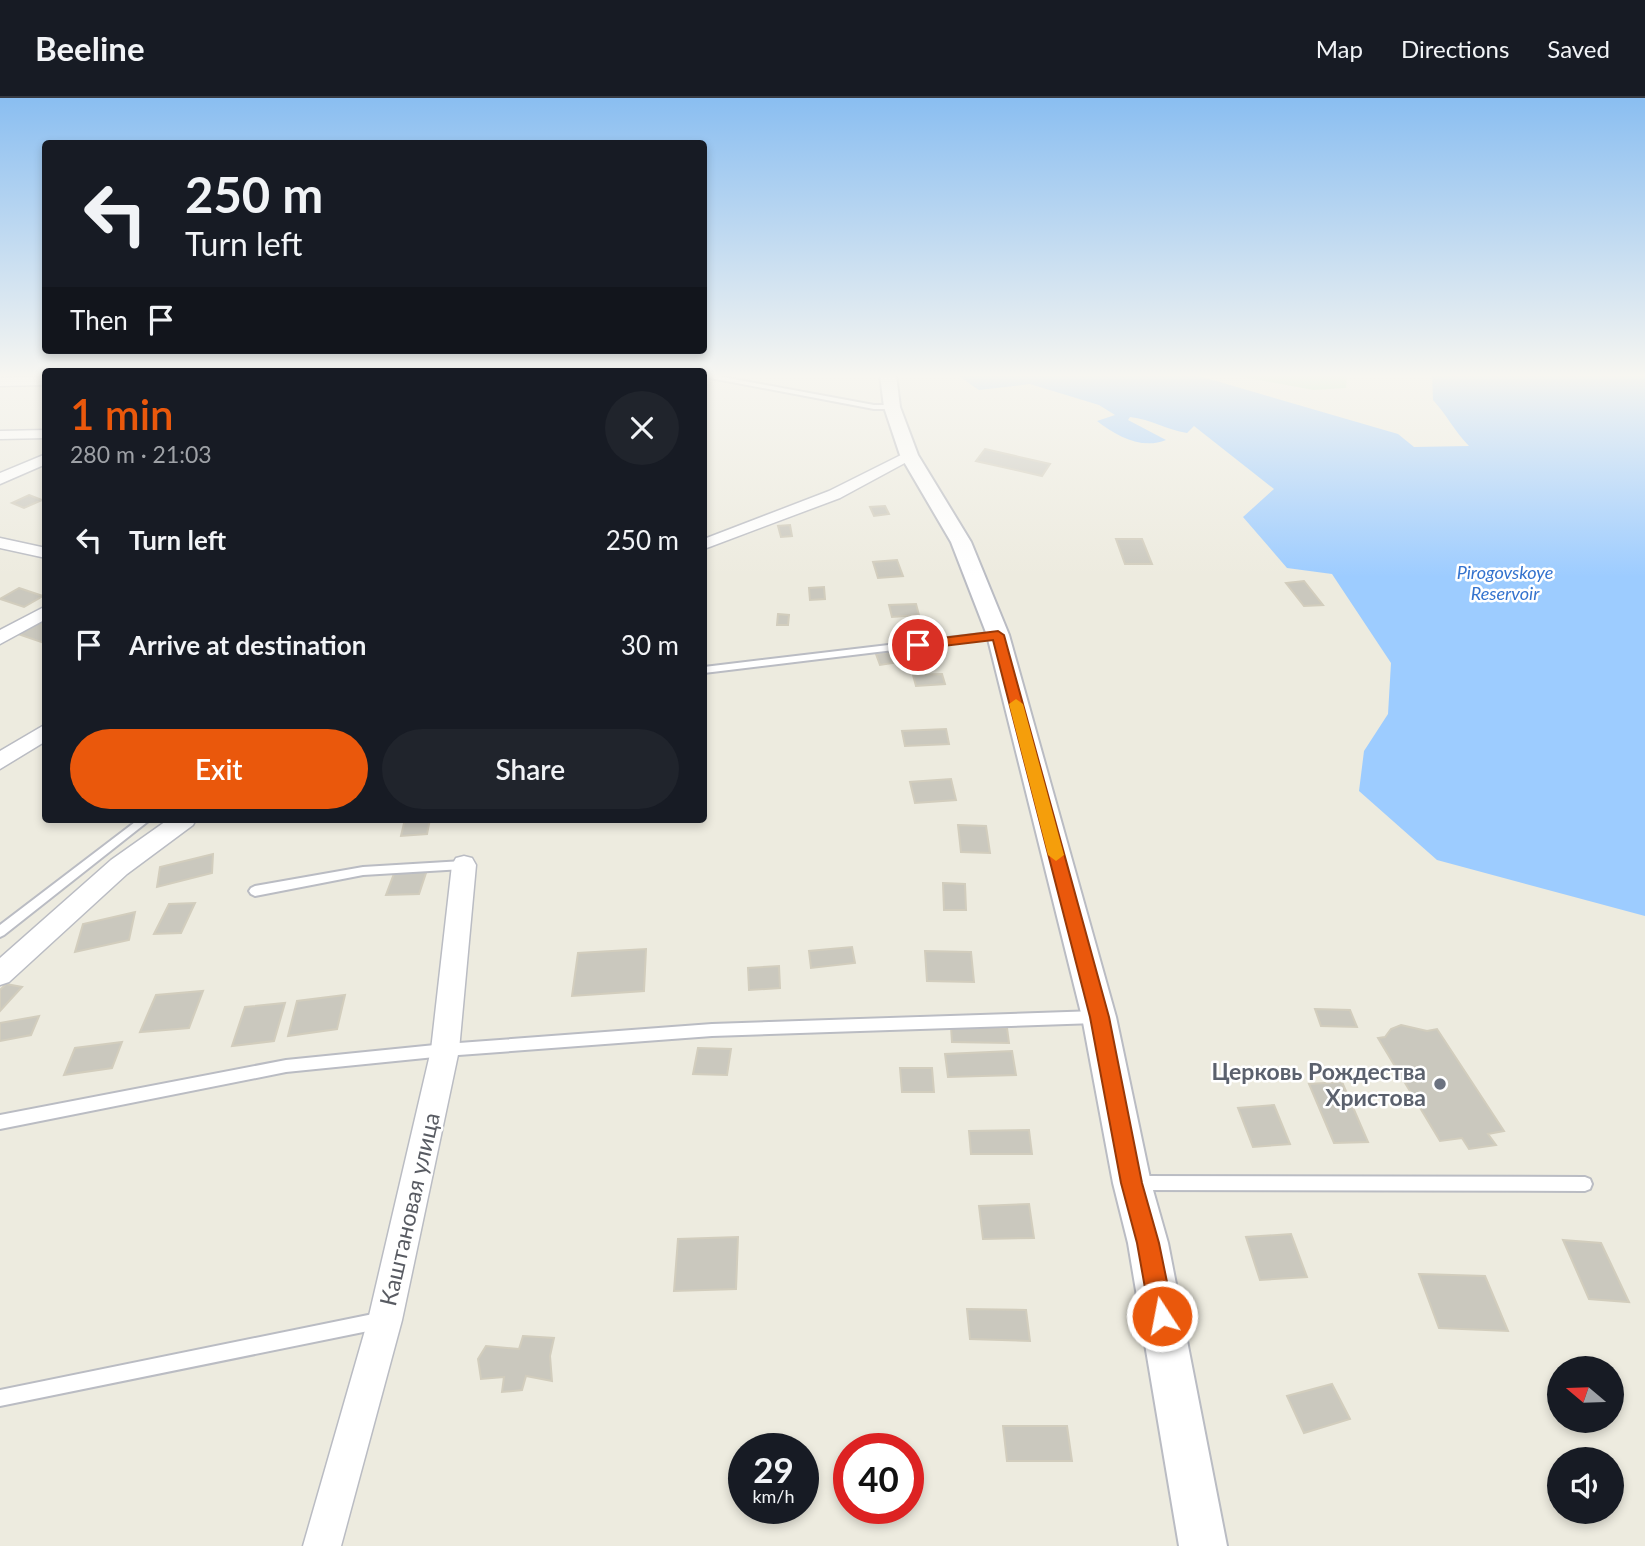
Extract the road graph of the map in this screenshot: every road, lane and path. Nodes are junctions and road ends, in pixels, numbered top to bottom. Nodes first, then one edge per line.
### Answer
1 (904, 443) edge
2 (909, 456) junction
3 (42, 460) edge
4 (0, 479) edge
5 (707, 543) edge
6 (1, 544) edge
7 (42, 552) edge
8 (42, 613) edge
9 (998, 635) junction
10 (0, 638) edge
11 (707, 670) edge
12 (42, 734) edge
13 (0, 761) edge
14 (141, 823) edge
15 (180, 823) edge
16 (464, 865) joint
17 (255, 891) dead end
18 (0, 932) edge
19 (0, 974) edge
20 (1099, 1017) junction
21 (445, 1051) junction
22 (0, 1122) edge
23 (1132, 1183) junction
24 (1585, 1184) dead end
25 (384, 1320) junction
26 (0, 1398) edge
27 (322, 1546) edge
28 (1203, 1546) edge

1 - 2 street
2 - 5 street
2 - 9 street
3 - 4 street
6 - 7 street
8 - 10 street
9 - 11 lane
9 - 20 street
12 - 13 street
14 - 18 lane
15 - 19 street
16 - 17 lane
16 - 21 street, Каштановая улица
20 - 21 lane
20 - 23 street
21 - 22 lane
21 - 25 street, Каштановая улица
23 - 24 lane
23 - 28 street
25 - 26 lane
25 - 27 street, Каштановая улица

